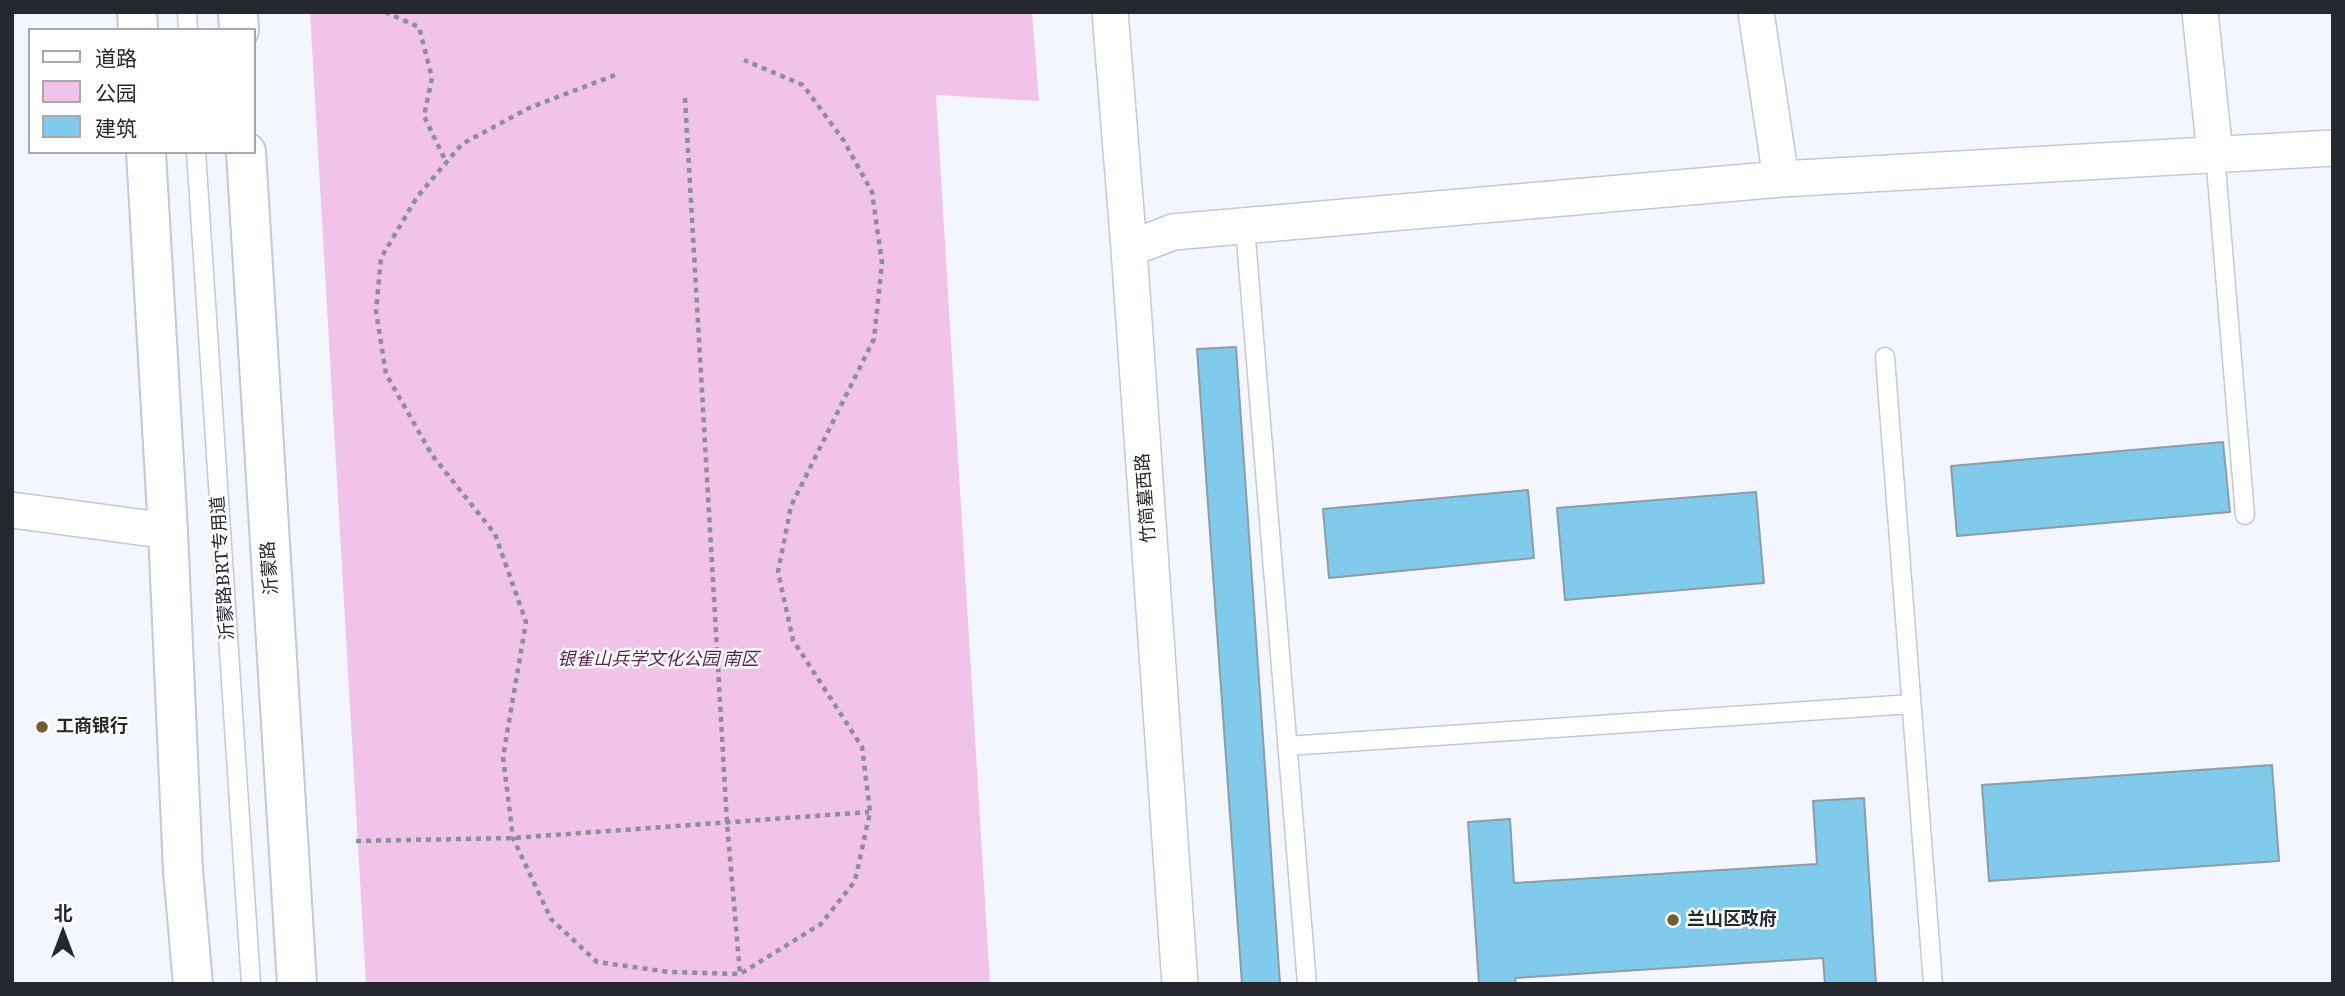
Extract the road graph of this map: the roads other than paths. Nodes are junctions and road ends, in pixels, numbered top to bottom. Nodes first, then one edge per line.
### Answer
1 (1110, 12) edge
2 (1756, 12) edge
3 (2200, 12) edge
4 (2333, 148) edge
5 (146, 154) edge
6 (196, 154) edge
7 (246, 154) edge
8 (2215, 154) junction
9 (1781, 179) junction
10 (1245, 227) junction
11 (1129, 249) junction
12 (1885, 357) dead end
13 (12, 510) edge
14 (2245, 515) dead end
15 (168, 531) junction
16 (1911, 704) junction
17 (1287, 746) junction
18 (193, 984) edge
19 (251, 984) edge
20 (297, 984) edge
21 (1180, 984) edge
22 (1307, 984) edge
23 (1933, 984) edge

1 - 11 street, 竹简墓西路
2 - 9 street
3 - 8 street
4 - 8 street
5 - 15 main road
6 - 19 lane, 沂蒙路BRT专用道
7 - 20 main road, 沂蒙路
8 - 9 street
8 - 14 lane
9 - 10 street
10 - 11 street
10 - 17 lane
11 - 21 street, 竹简墓西路
12 - 16 lane
13 - 15 street
15 - 18 main road
16 - 17 lane
16 - 23 lane
17 - 22 lane

